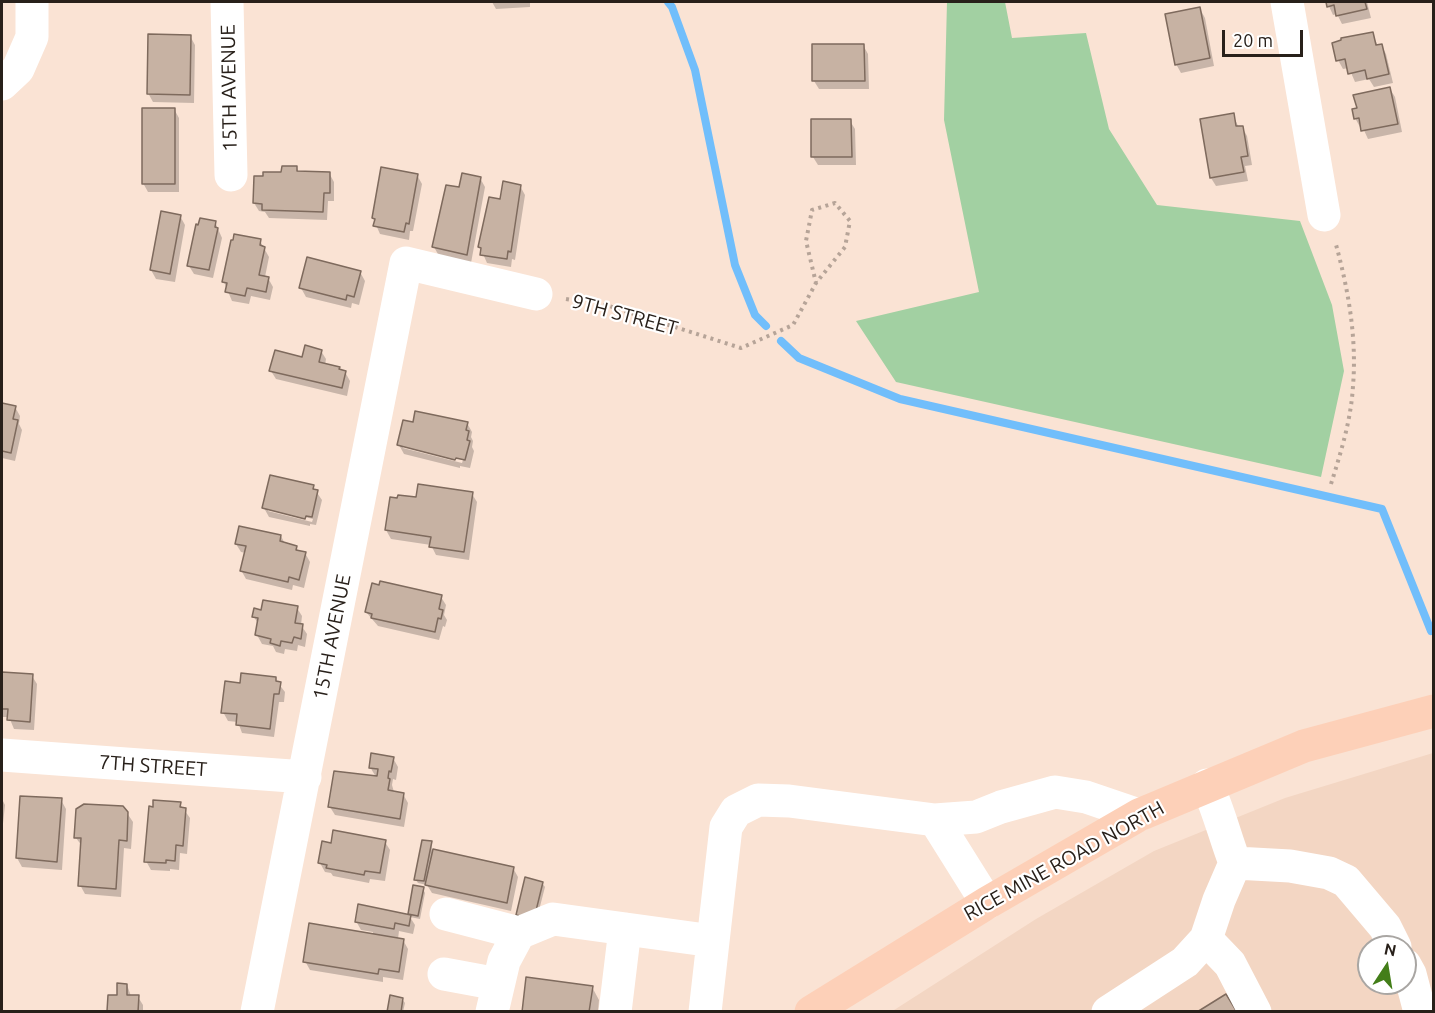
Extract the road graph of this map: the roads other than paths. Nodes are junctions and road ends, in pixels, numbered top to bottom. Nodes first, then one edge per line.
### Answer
1 (32, 2) edge
2 (227, 2) edge
3 (1287, 2) edge
4 (2, 84) edge
5 (231, 175) dead end
6 (1324, 215) road end
7 (536, 294) road end
8 (1434, 711) edge
9 (2, 755) edge
10 (305, 777) junction
11 (1207, 785) junction
12 (1139, 815) junction
13 (935, 820) junction
14 (1235, 863) junction
15 (987, 903) junction
16 (446, 914) dead end
17 (625, 929) junction
18 (519, 933) junction
19 (1389, 935) edge
20 (1206, 939) junction
21 (713, 941) junction
22 (444, 974) dead end
23 (1416, 995) edge
24 (495, 998) edge
25 (257, 1011) edge
26 (615, 1011) edge
27 (705, 1011) edge
28 (811, 1011) edge
29 (1108, 1011) edge
30 (1255, 1011) edge
31 (1420, 1011) edge

1 - 4 street
2 - 5 street, 15TH AVENUE
3 - 6 street
7 - 10 street, 15TH AVENUE
8 - 11 main road, RICE MINE ROAD NORTH
9 - 10 street, 7TH STREET
10 - 25 street, 15TH AVENUE
11 - 12 main road, RICE MINE ROAD NORTH
11 - 14 street
12 - 13 street
12 - 15 main road, RICE MINE ROAD NORTH
13 - 15 street
13 - 21 street
14 - 19 street
14 - 20 street
15 - 28 main road, RICE MINE ROAD NORTH
16 - 18 street
17 - 18 street
17 - 21 street
17 - 26 street
18 - 24 street
20 - 29 street
20 - 30 street
21 - 27 street
22 - 24 street
23 - 31 street

